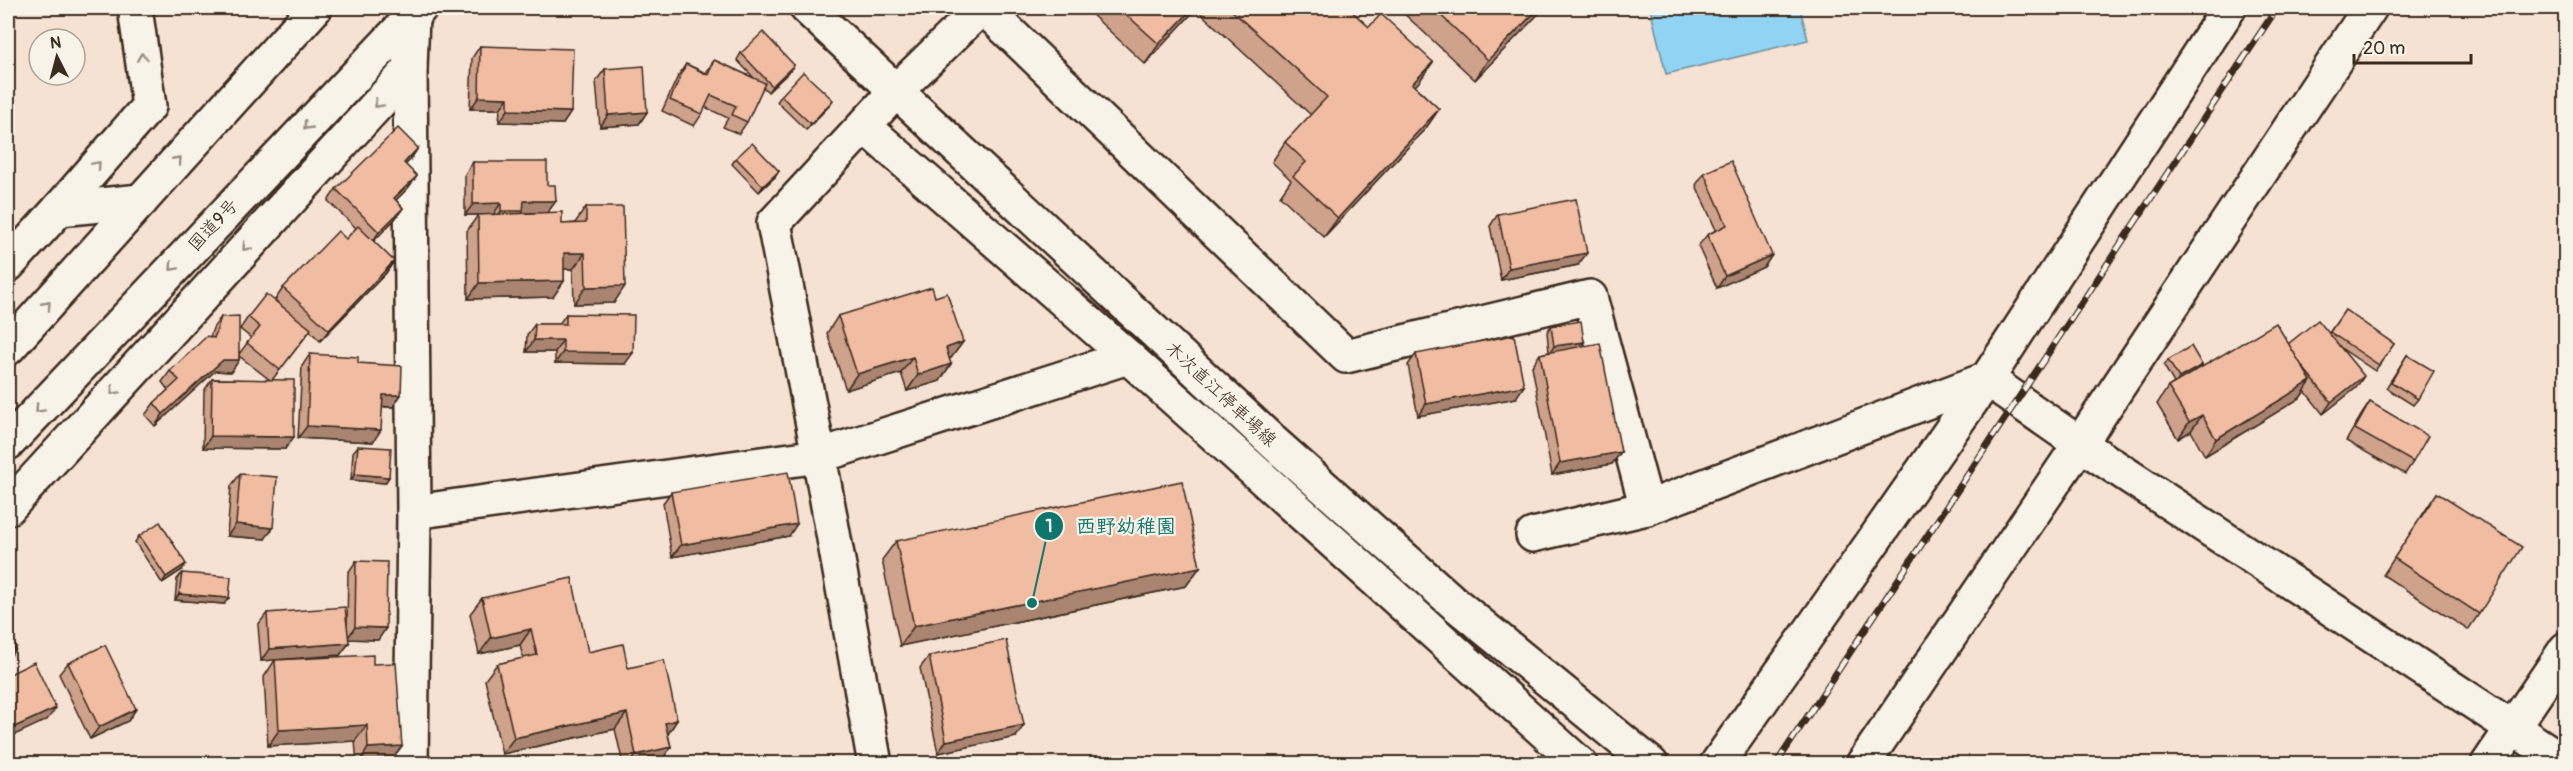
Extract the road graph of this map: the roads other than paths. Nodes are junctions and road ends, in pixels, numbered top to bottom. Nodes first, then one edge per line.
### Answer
1 (135, 8) edge
2 (315, 8) edge
3 (807, 8) edge
4 (983, 8) edge
5 (2229, 8) edge
6 (2370, 8) edge
7 (416, 12) edge
8 (410, 69) junction
9 (895, 92) junction
10 (864, 126) junction
11 (141, 201) junction
12 (59, 210) junction
13 (8, 265) edge
14 (8, 348) edge
15 (1128, 357) junction
16 (1987, 379) junction
17 (8, 443) edge
18 (2080, 444) junction
19 (819, 456) junction
20 (8, 508) edge
21 (1647, 508) junction
22 (414, 512) junction
23 (1533, 535) dead end
24 (2565, 648) edge
25 (2513, 728) junction
26 (2565, 763) edge
27 (411, 764) edge
28 (875, 764) edge
29 (1580, 764) edge
30 (1651, 764) edge
31 (1717, 764) edge
32 (1863, 764) edge
33 (2488, 764) edge

12 -> 1 main road
11 -> 2 main road
3 - 9 main road, 木次直江停車場線
4 - 9 main road
4 - 21 main road
5 - 16 main road
6 - 18 main road
7 - 8 main road
7 -> 17 main road, 国道9号
8 -> 20 main road
8 - 22 main road
9 - 10 main road
9 - 30 main road, 木次直江停車場線
10 - 15 main road
10 - 19 main road
11 - 12 main road
14 -> 11 main road
12 - 13 main road
15 - 19 main road
15 - 29 main road
16 - 18 main road
16 - 21 main road
16 - 31 main road
18 - 25 main road
18 - 32 main road
19 - 22 main road
19 - 28 main road
21 - 23 main road
22 - 27 main road
24 - 25 main road
25 - 26 main road
25 - 33 main road

